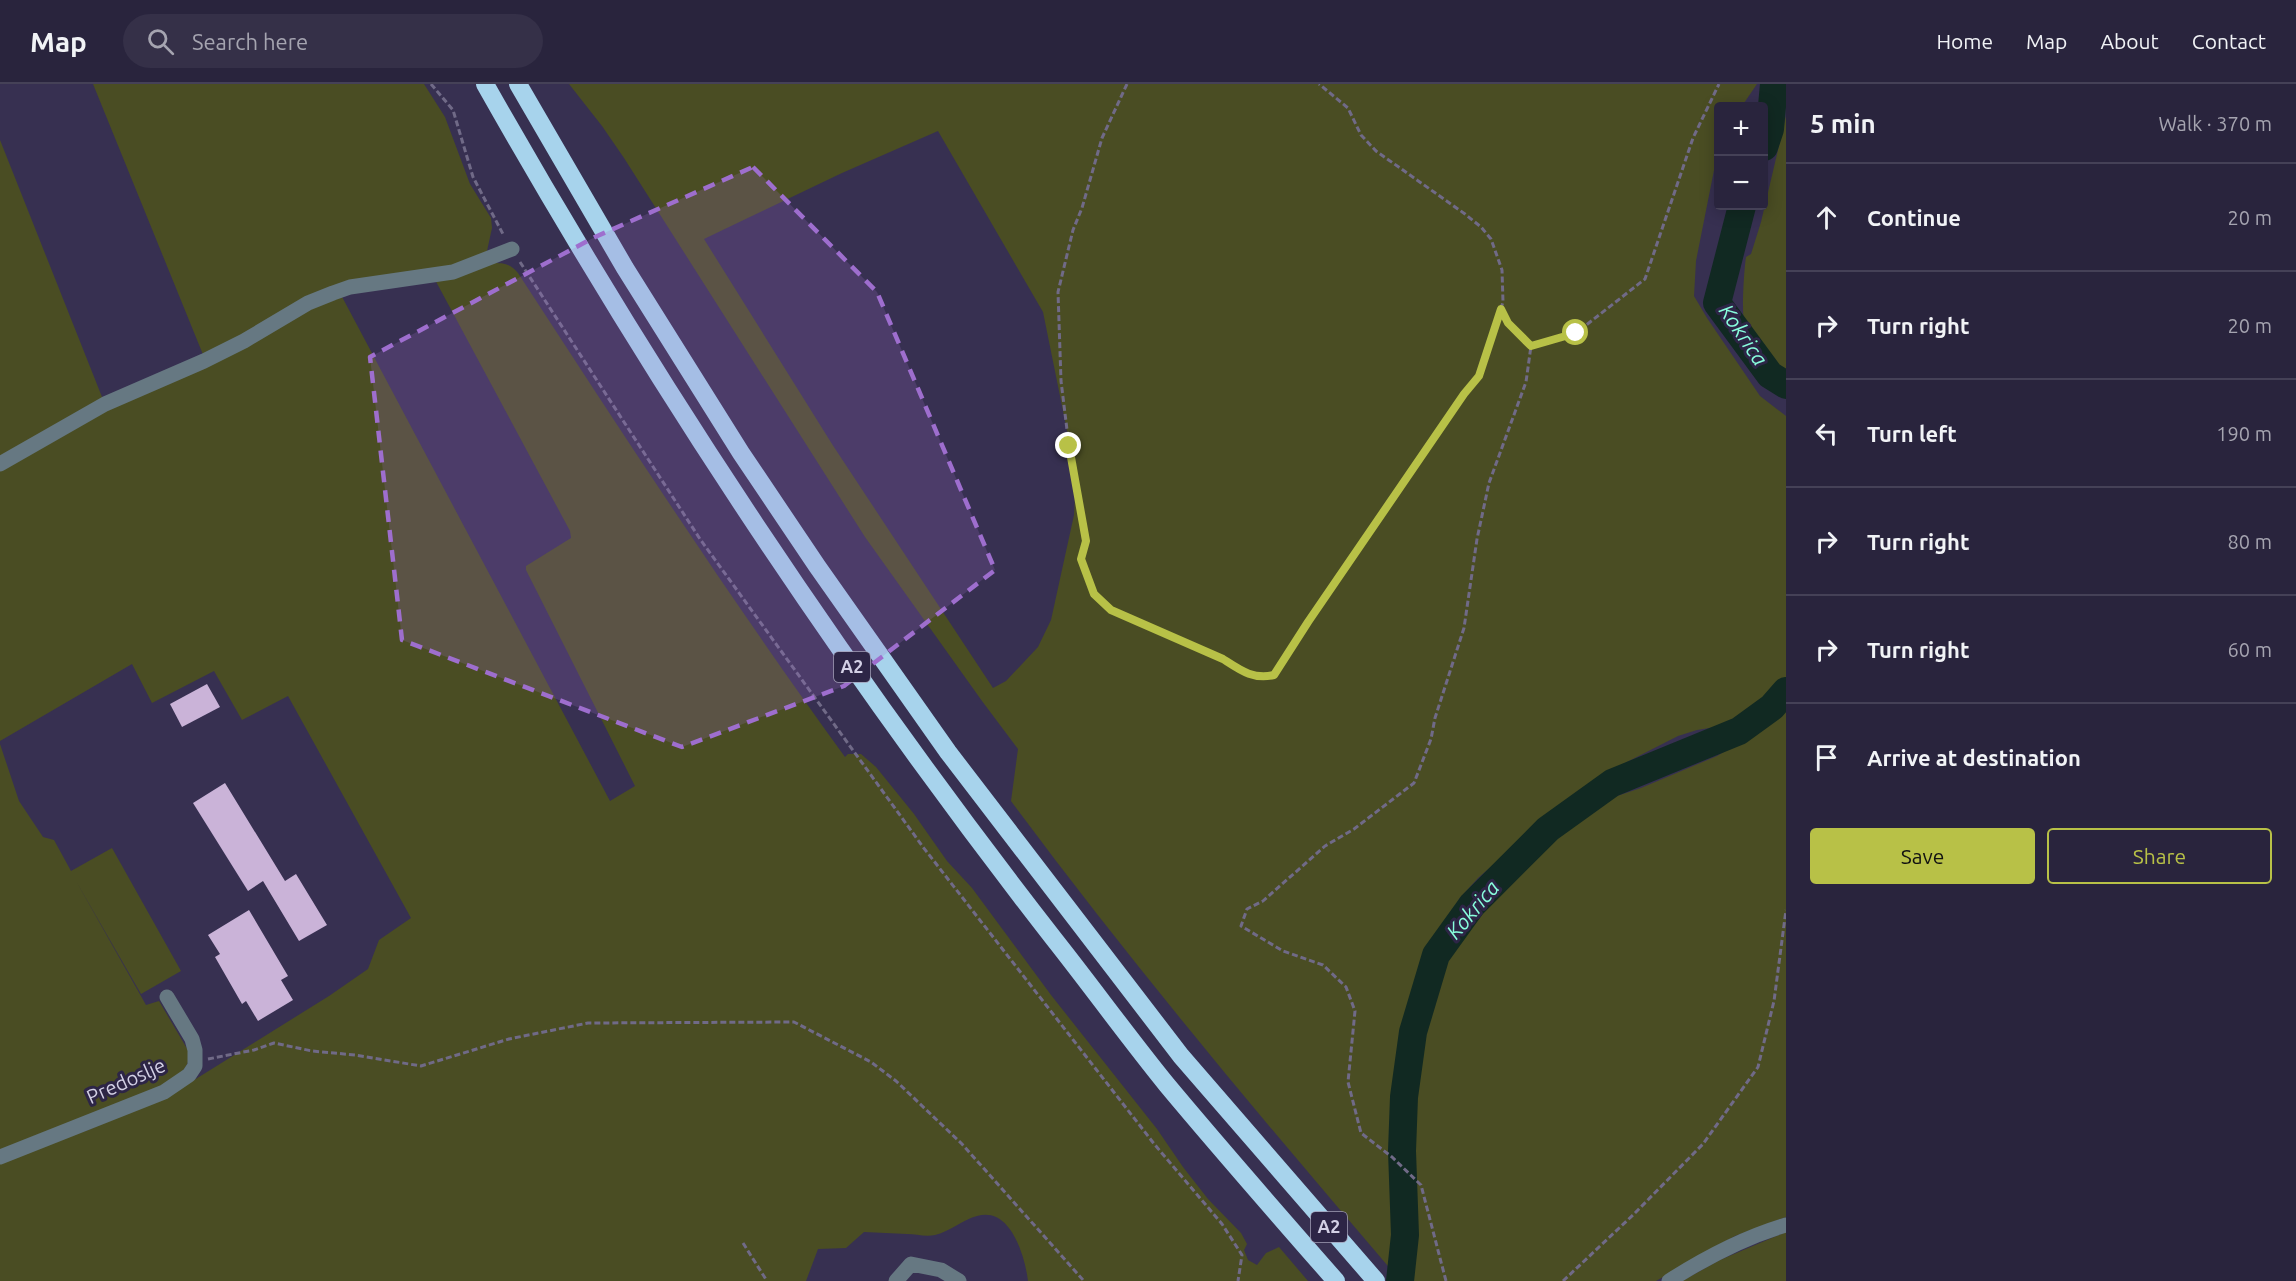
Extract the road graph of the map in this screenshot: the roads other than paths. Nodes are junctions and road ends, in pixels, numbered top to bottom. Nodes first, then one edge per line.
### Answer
1 (485, 84) edge
2 (518, 84) edge
3 (512, 249) road end
4 (0, 464) edge
5 (167, 997) dead end
6 (0, 1157) edge
7 (1786, 1225) edge
8 (896, 1281) edge
9 (959, 1281) edge
10 (1336, 1281) edge
11 (1376, 1281) edge
12 (1669, 1281) edge

1 - 10 highway, A2
2 - 11 highway, A2
3 - 4 street
5 - 6 street, Predoslje
7 - 12 street
8 - 9 street

